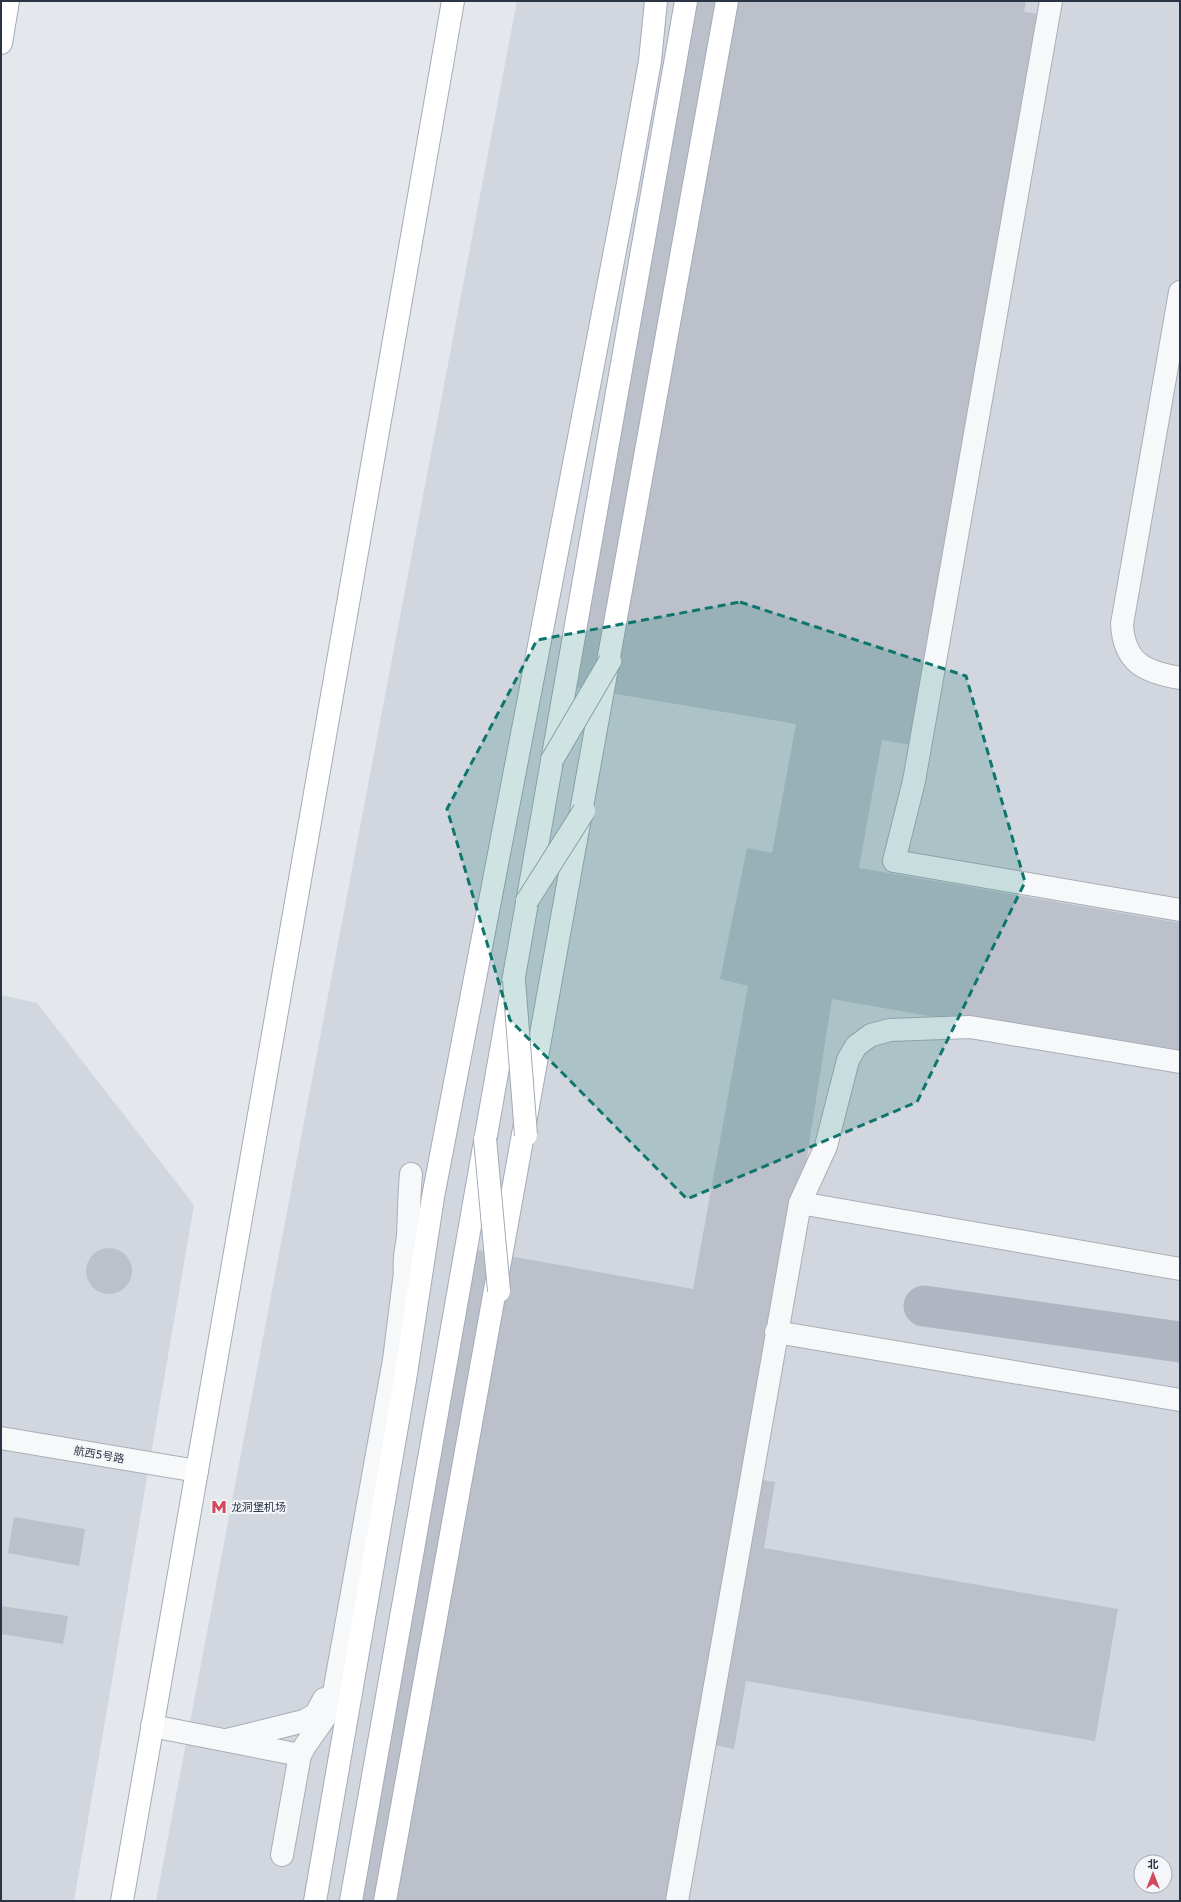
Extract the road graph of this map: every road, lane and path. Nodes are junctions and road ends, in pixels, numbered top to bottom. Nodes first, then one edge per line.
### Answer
1 (8, 1) edge
2 (453, 1) edge
3 (656, 1) edge
4 (686, 1) edge
5 (727, 1) edge
6 (1051, 1) edge
7 (1, 43) edge
8 (1180, 292) edge
9 (610, 661) junction
10 (1180, 678) edge
11 (552, 760) junction
12 (584, 811) junction
13 (528, 901) junction
14 (1180, 910) edge
15 (514, 980) junction
16 (1180, 1062) edge
17 (526, 1135) junction
18 (485, 1139) junction
19 (411, 1174) dead end
20 (800, 1203) junction
21 (404, 1262) junction
22 (1180, 1269) edge
23 (499, 1291) junction
24 (776, 1332) junction
25 (1180, 1400) edge
26 (1, 1438) edge
27 (197, 1471) junction
28 (152, 1726) junction
29 (227, 1740) junction
30 (300, 1755) junction
31 (282, 1855) dead end
32 (122, 1901) edge
33 (315, 1901) edge
34 (351, 1901) edge
35 (385, 1901) edge
36 (392, 1901) edge
37 (677, 1901) edge

1 - 7 main road
2 - 27 main road
3 - 33 main road
4 - 11 main road
5 - 9 main road
5 - 35 main road
6 - 14 street
8 - 10 street
9 - 11 main road, bridge
9 - 12 main road, bridge
11 - 13 main road, bridge
12 - 13 main road, bridge
12 - 17 main road, bridge
13 - 15 main road
15 - 17 main road, bridge
15 - 18 main road, bridge
16 - 20 street
17 - 23 main road, bridge
18 - 23 main road, bridge
18 - 34 main road, bridge
19 - 21 street
20 - 22 street
20 - 24 street
21 - 29 street
21 - 30 street
23 - 36 main road
24 - 25 street
24 - 37 street
26 - 27 street, 航西5号路
27 - 28 main road
28 - 29 street
28 - 32 main road
29 - 30 street
30 - 31 street

